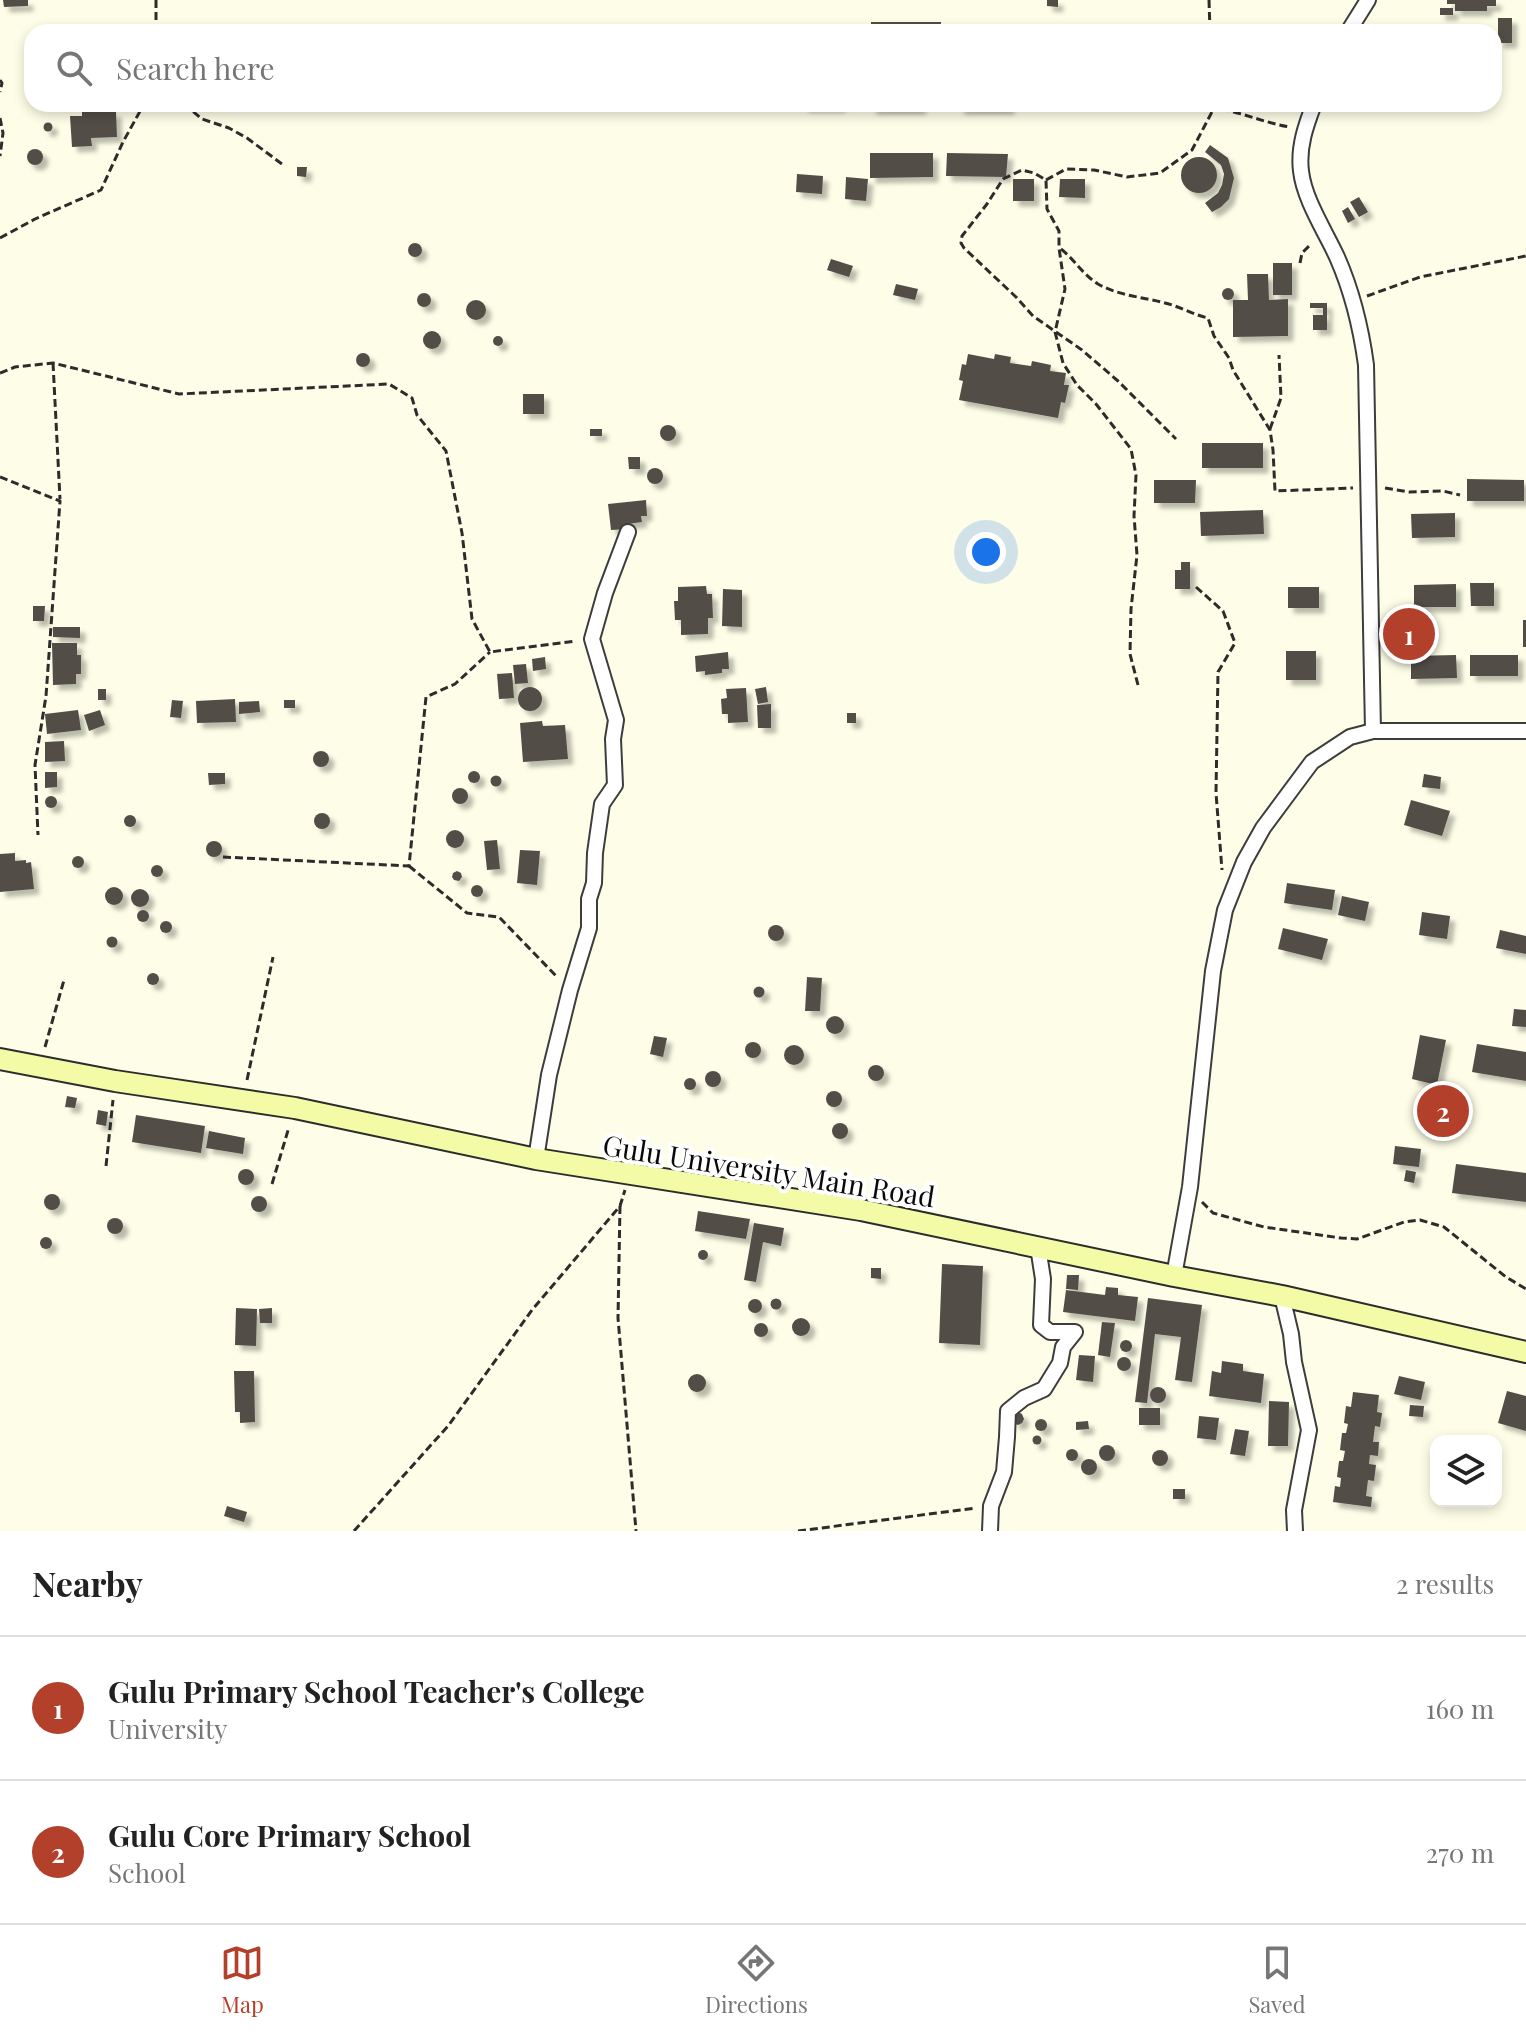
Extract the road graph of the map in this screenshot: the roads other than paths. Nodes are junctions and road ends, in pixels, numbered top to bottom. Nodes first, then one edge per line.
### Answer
1 (1368, 0) edge
2 (1353, 24) edge
3 (1311, 112) edge
4 (628, 532) dead end
5 (1373, 731) junction
6 (1526, 731) edge
7 (0, 1059) edge
8 (536, 1159) junction
9 (1038, 1247) junction
10 (1174, 1276) junction
11 (1282, 1296) junction
12 (1526, 1352) edge
13 (990, 1531) edge
14 (1295, 1531) edge

1 - 2 street
3 - 5 street
4 - 8 street
5 - 6 street
5 - 10 street
7 - 8 street, Gulu University Main Road
8 - 9 street, Gulu University Main Road
9 - 10 street, Gulu University Main Road
9 - 13 street
10 - 11 street, Gulu University Main Road
11 - 12 street, Gulu University Main Road
11 - 14 street

